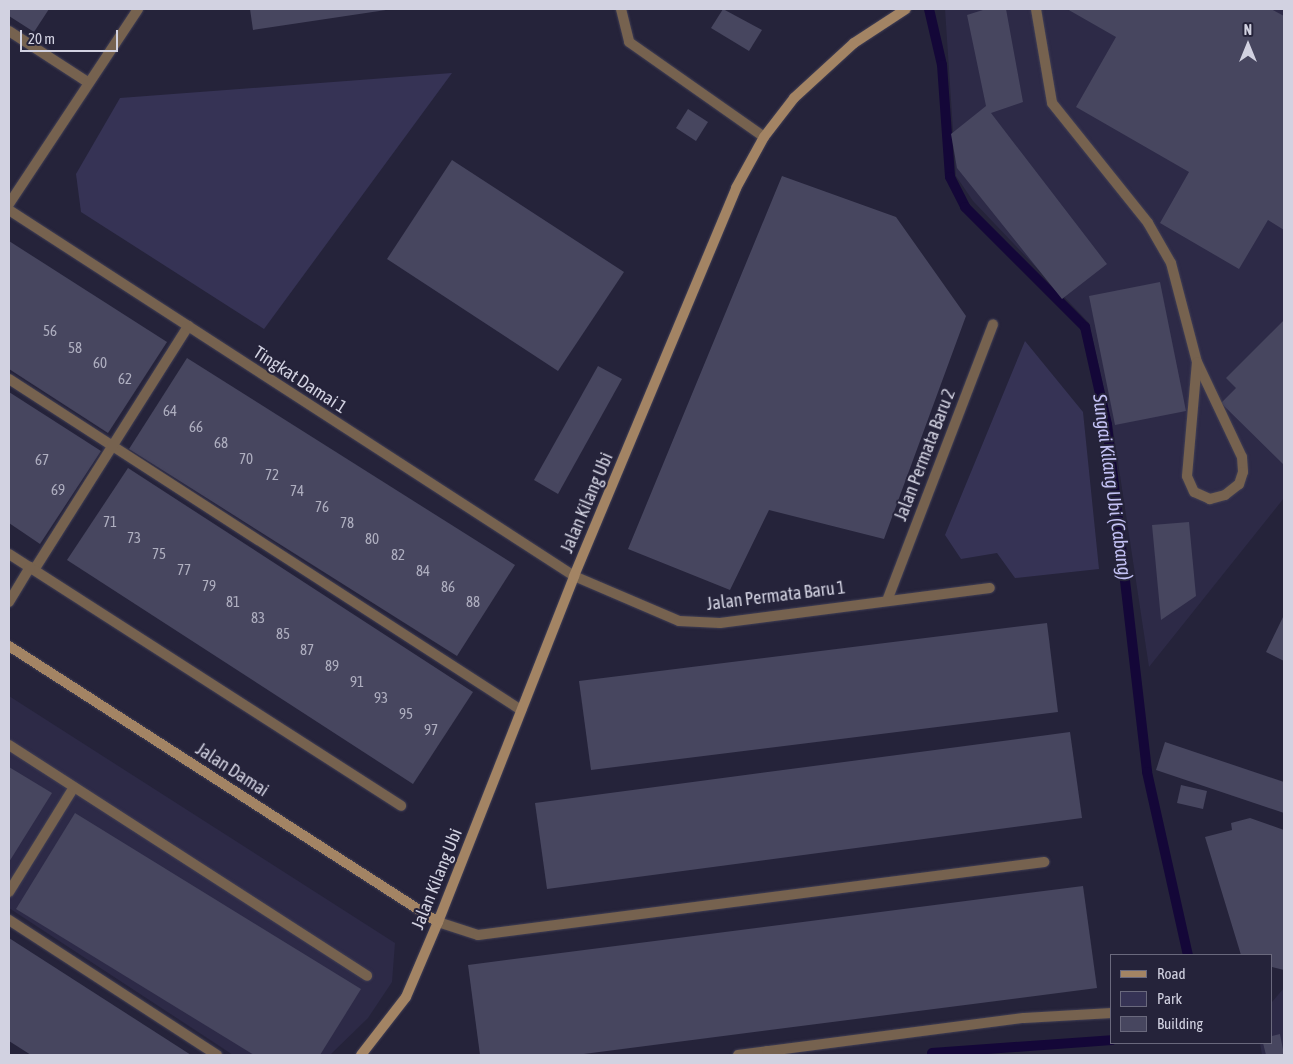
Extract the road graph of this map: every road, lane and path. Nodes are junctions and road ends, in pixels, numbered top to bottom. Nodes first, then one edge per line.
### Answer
1 (138, 9) edge
2 (621, 9) edge
3 (906, 9) edge
4 (1036, 9) edge
5 (9, 31) edge
6 (89, 83) junction
7 (764, 137) junction
8 (9, 204) edge
9 (9, 210) edge
10 (993, 324) dead end
11 (188, 326) junction
12 (1197, 362) junction
13 (9, 379) edge
14 (113, 446) junction
15 (9, 554) edge
16 (32, 569) junction
17 (574, 576) junction
18 (990, 588) dead end
19 (888, 598) junction
20 (9, 602) edge
21 (9, 646) edge
22 (521, 710) junction
23 (9, 745) edge
24 (74, 787) junction
25 (401, 806) dead end
26 (1044, 862) dead end
27 (9, 892) edge
28 (9, 920) edge
29 (438, 922) junction
30 (367, 976) dead end
31 (1110, 1013) edge
32 (767, 1051) junction
33 (217, 1055) edge
34 (361, 1055) edge
35 (738, 1055) edge
36 (778, 1055) edge

1 - 6 street
2 - 7 street
3 - 7 street, Jalan Kilang Ubi
4 - 12 street
5 - 6 street
6 - 8 street
7 - 17 street, Jalan Kilang Ubi
9 - 11 street, Tingkat Damai 1
10 - 19 street, Jalan Permata Baru 2
11 - 14 street
11 - 17 street, Tingkat Damai 1
12 - 12 street
13 - 14 street
14 - 16 street
14 - 22 street
15 - 16 street
16 - 20 street
16 - 25 street
17 - 19 street, Jalan Permata Baru 1
17 - 22 street, Jalan Kilang Ubi
18 - 19 street, Jalan Permata Baru 1
21 - 29 street, Jalan Damai
22 - 29 street, Jalan Kilang Ubi
23 - 24 street
24 - 27 street
24 - 30 street
26 - 29 street
28 - 33 street
29 - 34 street, Jalan Kilang Ubi
31 - 32 street
32 - 35 street
32 - 36 street

